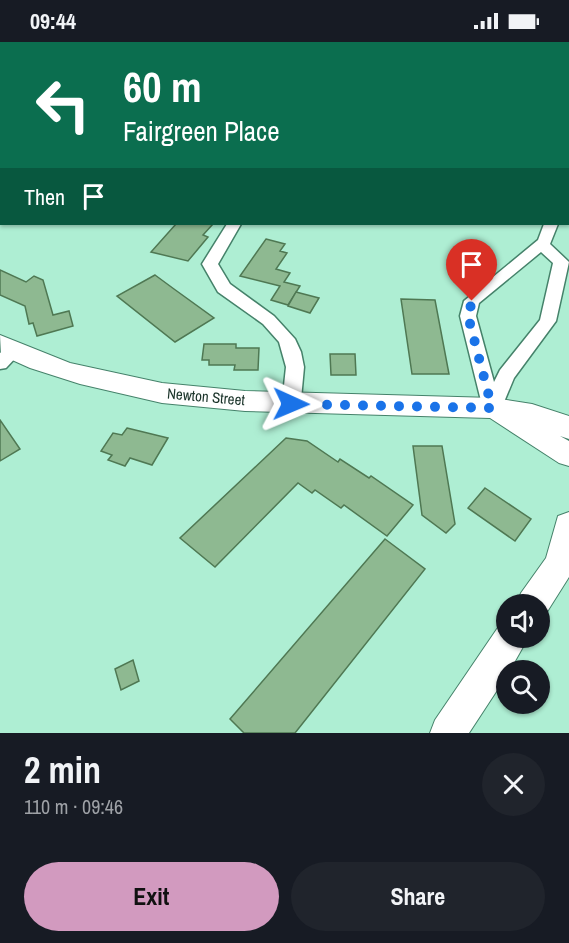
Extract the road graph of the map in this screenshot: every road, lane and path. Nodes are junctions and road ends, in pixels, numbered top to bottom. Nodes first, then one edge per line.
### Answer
1 (233, 225) edge
2 (551, 225) edge
3 (542, 244) junction
4 (4, 353) edge
5 (291, 404) junction
6 (492, 408) junction
7 (569, 428) edge
8 (569, 455) edge
9 (569, 525) edge
10 (564, 562) edge
11 (540, 594) edge
12 (504, 648) edge
13 (448, 733) edge

1 - 5 street
2 - 3 street
3 - 6 street
3 - 6 street
4 - 5 main road, Newton Street
5 - 6 main road, Newton Street
6 - 7 main road, Newton Street
6 - 8 main road
9 - 10 main road
10 - 11 main road
12 - 13 main road

